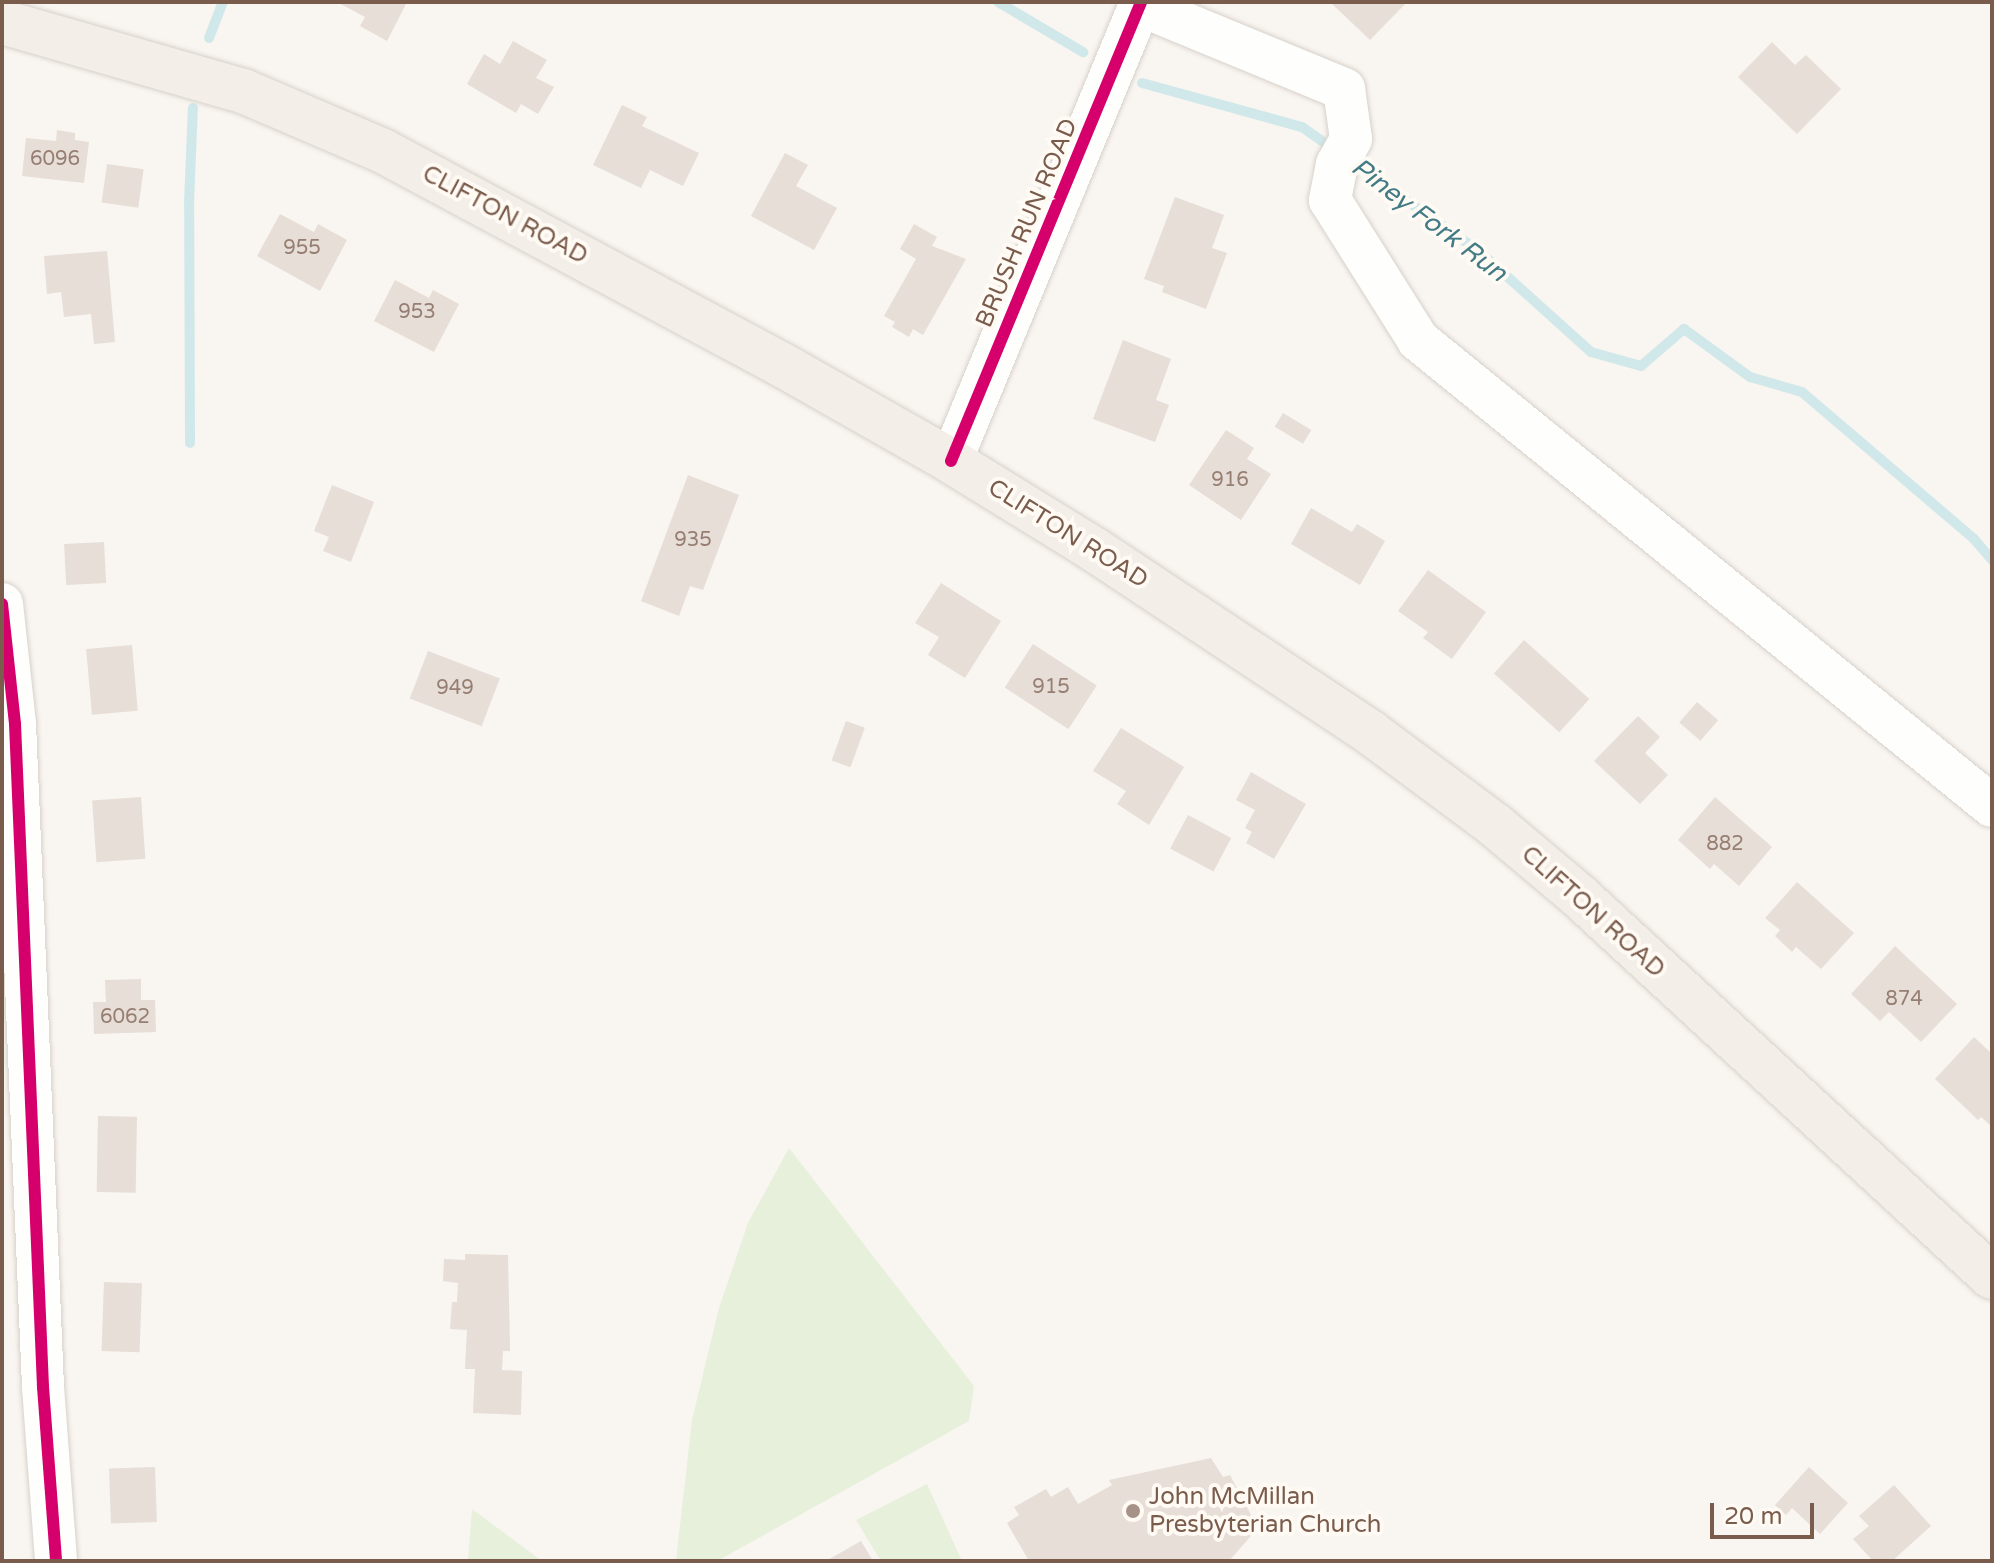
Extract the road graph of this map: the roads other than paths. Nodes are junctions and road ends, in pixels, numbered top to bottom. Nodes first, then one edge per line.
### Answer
1 (1140, 4) edge
2 (2, 22) edge
3 (951, 461) junction
4 (2, 604) edge
5 (1992, 806) edge
6 (1992, 1277) edge
7 (56, 1561) edge

1 - 3 street, BRUSH RUN ROAD
1 - 5 street
2 - 3 main road, CLIFTON ROAD
3 - 6 main road, CLIFTON ROAD
4 - 7 street

